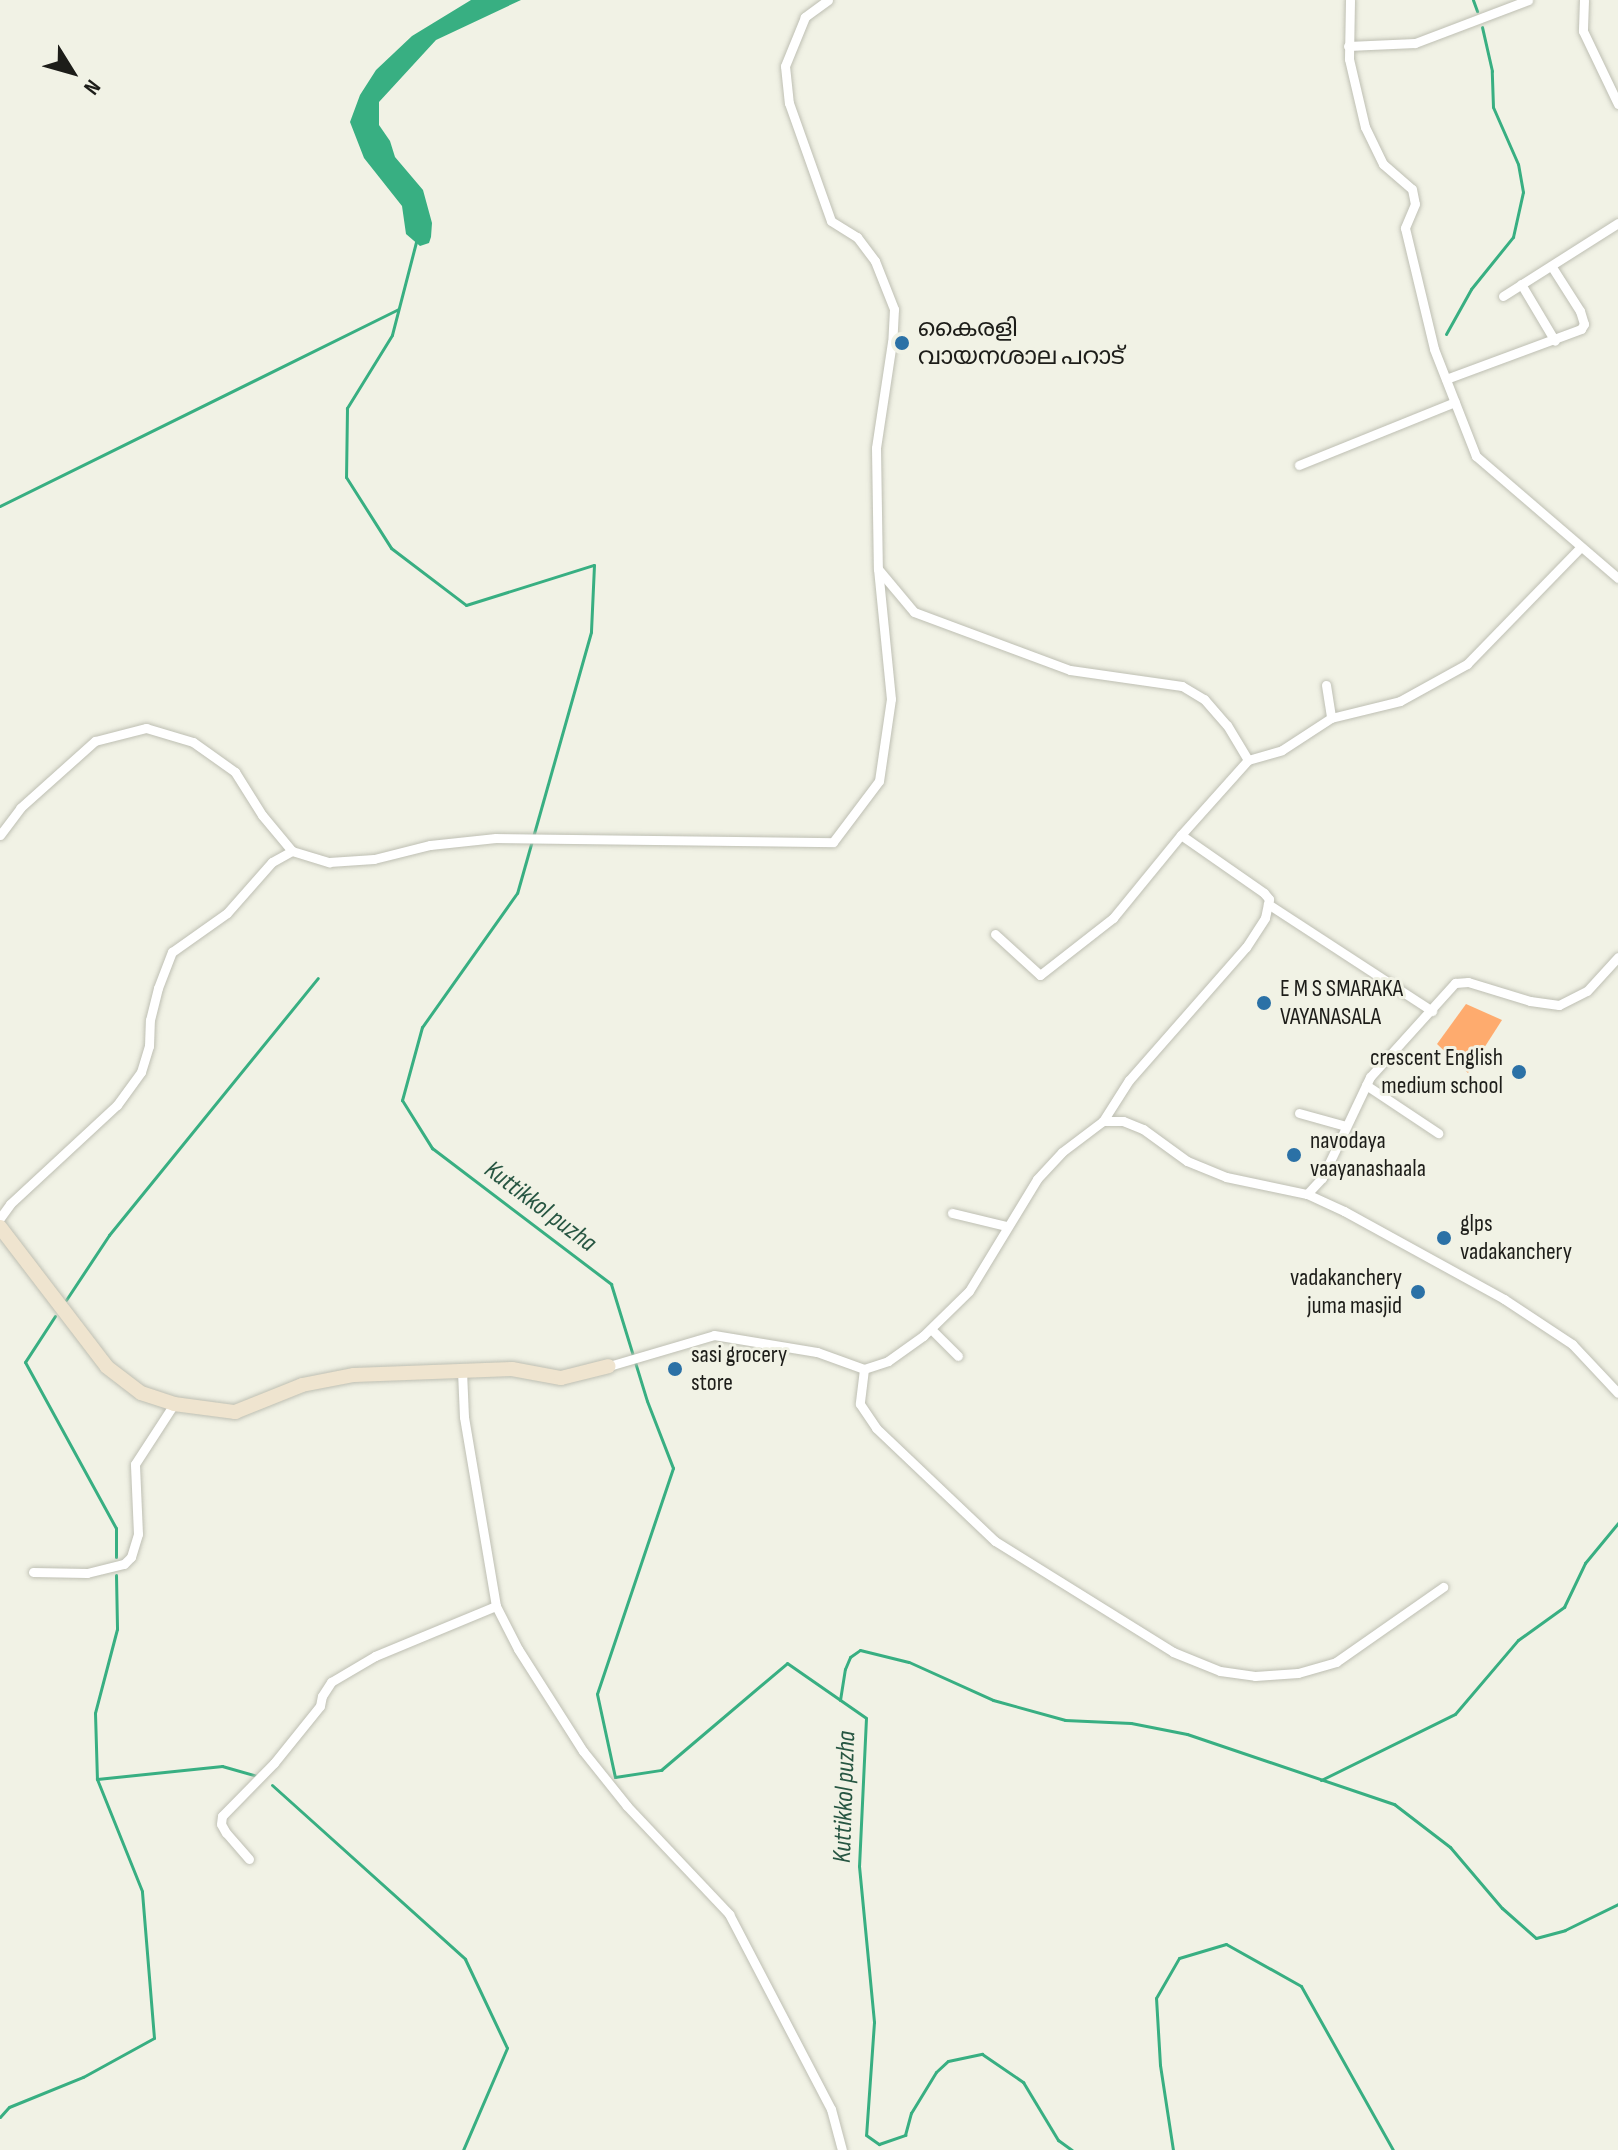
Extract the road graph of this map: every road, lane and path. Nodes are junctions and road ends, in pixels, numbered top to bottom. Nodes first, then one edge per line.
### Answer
1 (828, 0) edge
2 (1350, 0) edge
3 (1528, 0) edge
4 (1584, 0) edge
5 (1348, 46) junction
6 (1618, 104) edge
7 (1618, 223) edge
8 (1552, 267) junction
9 (1521, 284) junction
10 (1503, 296) dead end
11 (1555, 341) junction
12 (1446, 379) junction
13 (1455, 402) junction
14 (1299, 465) dead end
15 (1580, 548) junction
16 (878, 569) junction
17 (1618, 578) edge
18 (895, 591) junction
19 (882, 614) junction
20 (1326, 685) dead end
21 (1331, 718) junction
22 (1248, 760) junction
23 (0, 835) edge
24 (1181, 835) junction
25 (292, 851) junction
26 (1268, 904) junction
27 (995, 934) dead end
28 (1618, 957) edge
29 (1432, 1011) junction
30 (1366, 1085) junction
31 (1299, 1113) dead end
32 (1103, 1121) junction
33 (1346, 1126) junction
34 (1438, 1133) dead end
35 (1307, 1194) junction
36 (952, 1213) dead end
37 (0, 1218) edge
38 (1006, 1226) junction
39 (0, 1227) edge
40 (931, 1329) junction
41 (958, 1356) dead end
42 (609, 1366) joint
43 (864, 1369) junction
44 (462, 1371) junction
45 (1618, 1393) edge
46 (174, 1404) junction
47 (33, 1572) dead end
48 (1443, 1587) dead end
49 (496, 1606) junction
50 (249, 1859) dead end
51 (843, 2150) edge

1 - 16 street
2 - 5 street
3 - 5 street
4 - 6 street
5 - 12 street
7 - 8 street
8 - 9 street
8 - 11 street
9 - 10 street
9 - 11 street
11 - 12 street
12 - 13 street
13 - 14 street
13 - 15 street
15 - 17 street
15 - 21 street
16 - 18 street
16 - 19 street
18 - 19 street
18 - 22 street
19 - 25 street
20 - 21 street
21 - 22 street
22 - 24 street
23 - 25 street
24 - 26 street
24 - 27 street
25 - 37 street
26 - 29 street
26 - 32 street
28 - 29 street
29 - 30 street
30 - 33 street
30 - 34 street
31 - 33 street
32 - 35 street
32 - 38 street
33 - 35 street
35 - 45 street
36 - 38 street
38 - 40 street
39 - 46 street
40 - 41 street
40 - 43 street
42 - 43 street
42 - 44 street
43 - 48 street
44 - 46 street
44 - 49 street
46 - 47 street
49 - 50 street
49 - 51 street

